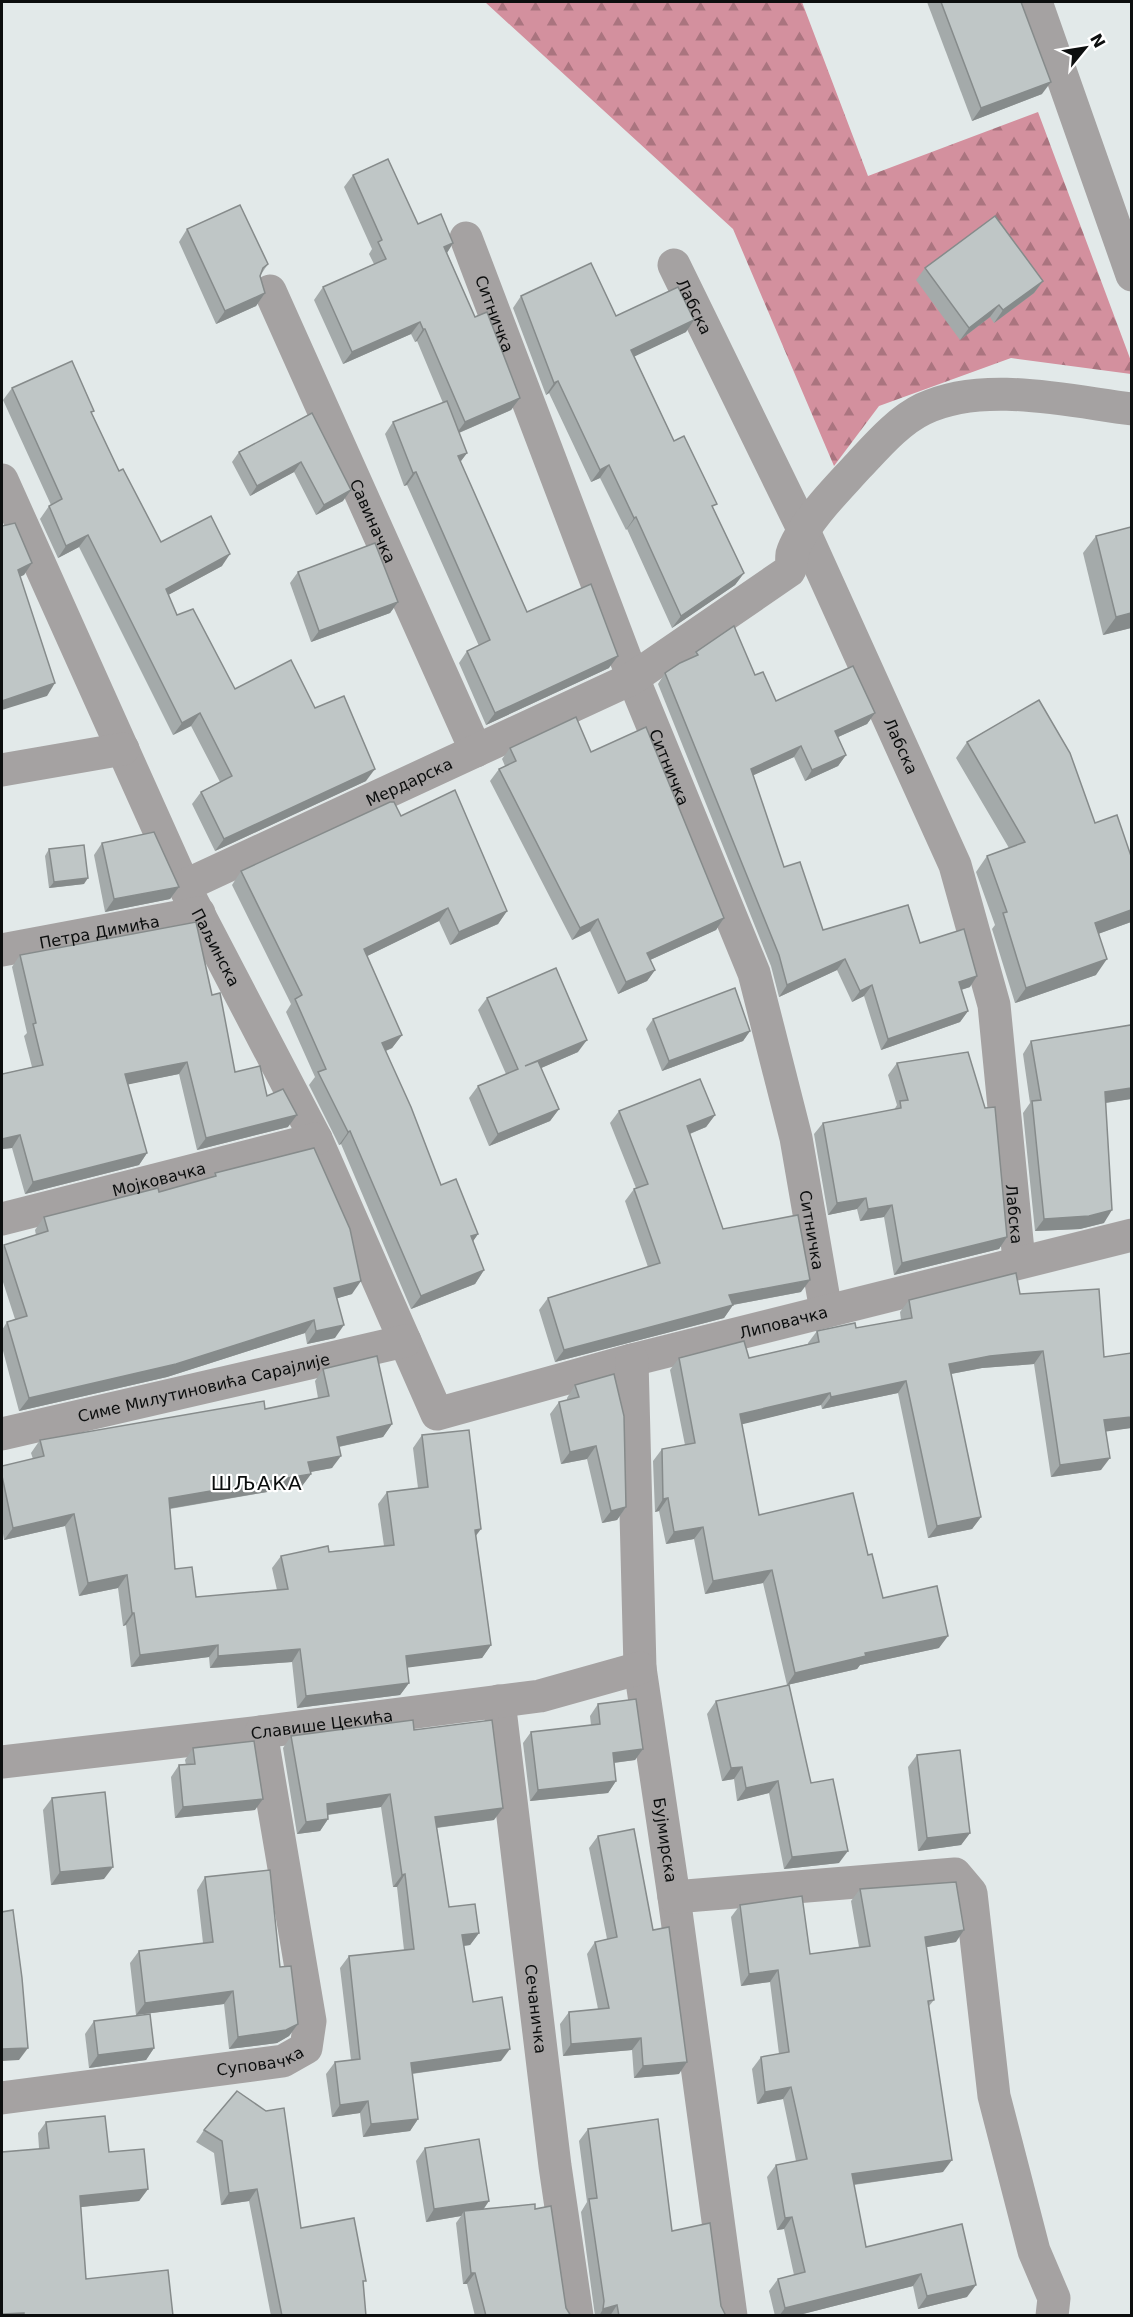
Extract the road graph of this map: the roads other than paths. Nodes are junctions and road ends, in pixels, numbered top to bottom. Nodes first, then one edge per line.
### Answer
1 (1036, 2) edge
2 (466, 238) dead end
3 (674, 265) dead end
4 (1131, 275) edge
5 (270, 291) dead end
6 (1131, 409) edge
7 (2, 480) edge
8 (10, 522) edge
9 (804, 531) junction
10 (633, 678) junction
11 (123, 749) junction
12 (476, 751) junction
13 (2, 770) edge
14 (191, 899) junction
15 (2, 950) edge
16 (316, 1139) junction
17 (2, 1218) edge
18 (1131, 1235) edge
19 (1019, 1261) junction
20 (826, 1311) junction
21 (405, 1341) junction
22 (632, 1360) junction
23 (437, 1414) joint
24 (2, 1434) edge
25 (640, 1668) junction
26 (499, 1701) junction
27 (261, 1732) junction
28 (2, 1762) edge
29 (674, 1897) junction
30 (2, 2098) edge
31 (577, 2316) edge
32 (731, 2316) edge
33 (1052, 2316) edge

1 - 4 street
2 - 10 street, Ситничка
3 - 9 street, Лабска
5 - 12 street, Савиначка
6 - 9 street, Мердарска
7 - 8 street, Паљинска
8 - 11 street, Паљинска
9 - 10 street, Мердарска
9 - 19 street, Лабска
10 - 12 street, Мердарска
10 - 20 street, Ситничка
11 - 13 street
11 - 14 street, Паљинска
12 - 14 street, Мердарска
14 - 15 street, Петра Димића
14 - 16 street, Паљинска
16 - 17 street, Мојковачка
16 - 21 street, Паљинска
18 - 19 street, Липовачка
19 - 20 street, Липовачка
20 - 22 street, Липовачка
21 - 23 street, Паљинска
21 - 24 street, Симе Милутиновића Сарајлије
22 - 23 street, Липовачка
22 - 25 street, Бујмирска
25 - 26 street, Славише Цекића
25 - 29 street, Бујмирска
26 - 27 street, Славише Цекића
26 - 31 street, Сечаничка
27 - 28 street, Славише Цекића
27 - 30 street, Суповачка
29 - 32 street, Бујмирска
29 - 33 street

